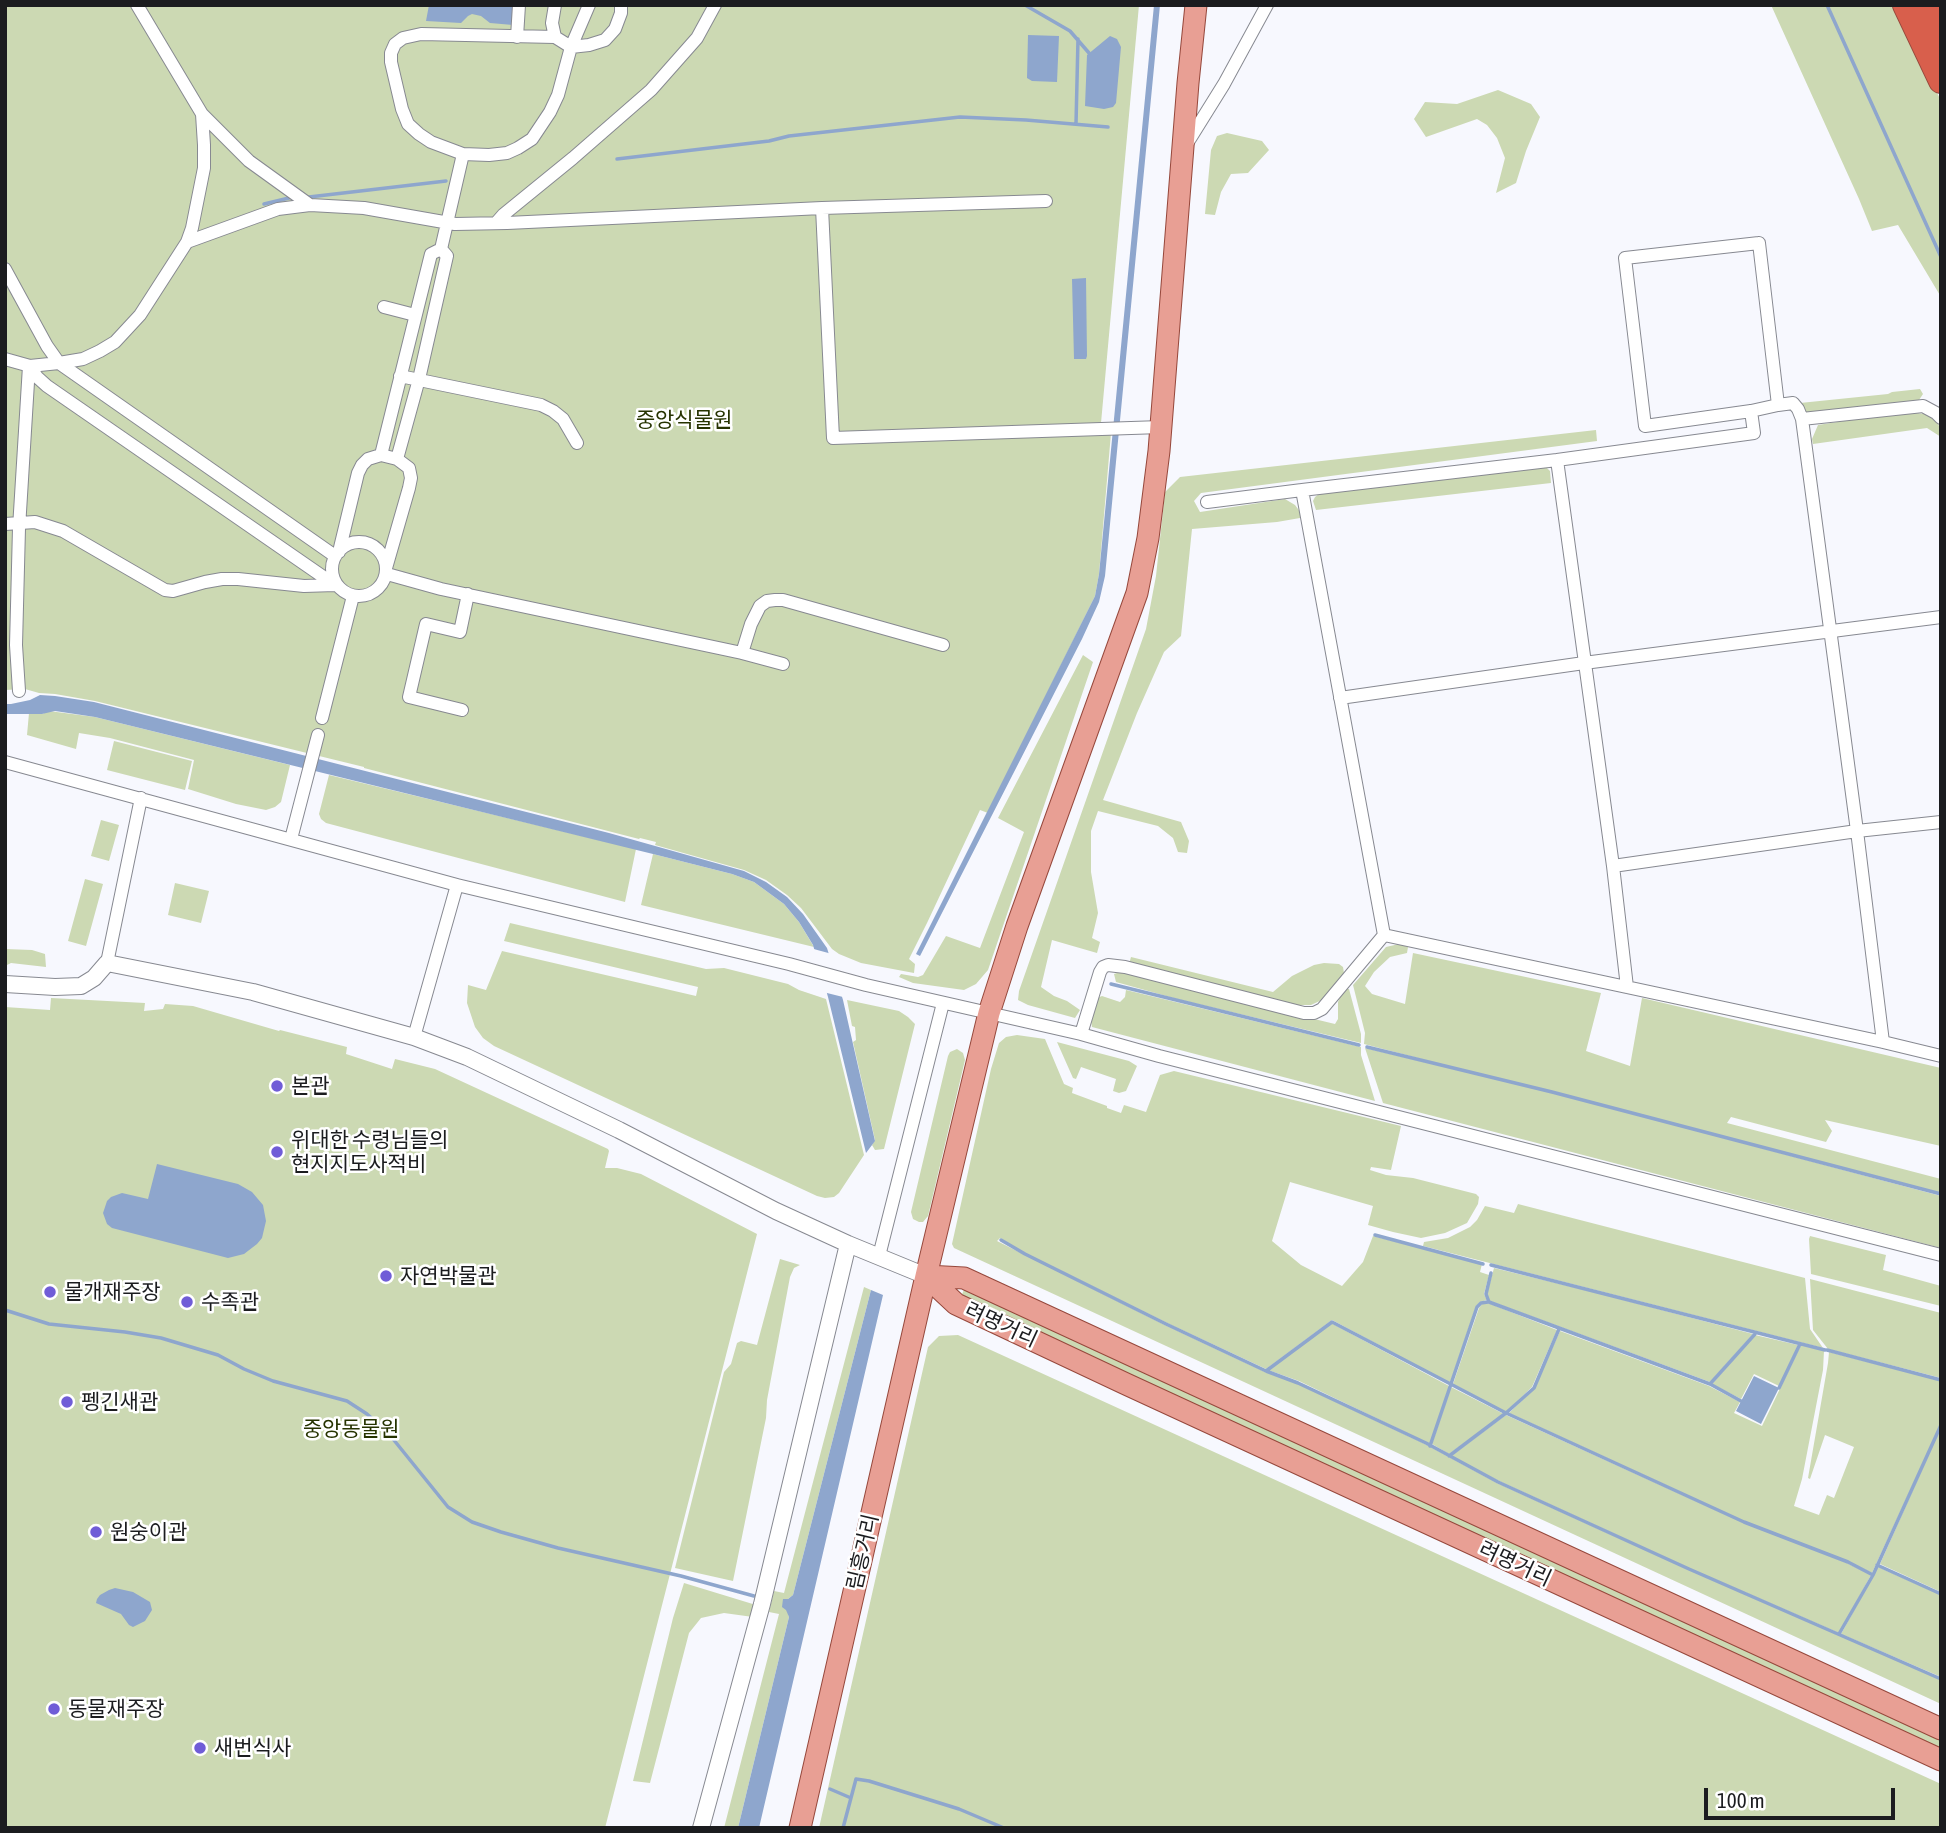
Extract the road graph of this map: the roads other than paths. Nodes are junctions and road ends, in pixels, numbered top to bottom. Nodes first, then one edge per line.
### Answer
1 (137, 5) edge
2 (519, 5) edge
3 (555, 5) edge
4 (589, 5) edge
5 (621, 5) edge
6 (715, 5) edge
7 (1196, 5) edge
8 (1267, 5) edge
9 (1905, 5) edge
10 (1925, 5) edge
11 (517, 37) junction
12 (555, 37) junction
13 (1941, 39) edge
14 (571, 47) junction
15 (1941, 81) edge
16 (202, 114) junction
17 (1182, 152) junction
18 (463, 154) junction
19 (1046, 201) dead end
20 (310, 205) junction
21 (822, 208) junction
22 (448, 223) junction
23 (496, 223) junction
24 (187, 242) junction
25 (441, 249) junction
26 (5, 269) edge
27 (384, 307) dead end
28 (415, 315) junction
29 (5, 359) edge
30 (59, 363) junction
31 (30, 366) junction
32 (400, 376) junction
33 (419, 379) junction
34 (1778, 405) junction
35 (1751, 411) junction
36 (1941, 418) edge
37 (1802, 419) junction
38 (1161, 427) junction
39 (577, 443) dead end
40 (381, 455) junction
41 (397, 459) junction
42 (1558, 460) junction
43 (1302, 490) junction
44 (1207, 502) dead end
45 (5, 524) edge
46 (19, 524) junction
47 (337, 554) junction
48 (386, 571) junction
49 (335, 585) junction
50 (468, 594) junction
51 (353, 596) junction
52 (1941, 617) edge
53 (1829, 630) junction
54 (943, 645) dead end
55 (742, 653) junction
56 (1584, 663) junction
57 (783, 664) dead end
58 (19, 691) dead end
59 (1340, 698) junction
60 (462, 710) dead end
61 (322, 718) dead end
62 (318, 735) dead end
63 (5, 762) edge
64 (141, 799) junction
65 (1941, 822) edge
66 (1857, 831) junction
67 (290, 839) junction
68 (1613, 866) junction
69 (457, 885) junction
70 (1384, 935) junction
71 (107, 963) junction
72 (5, 984) edge
73 (1627, 987) junction
74 (943, 1003) junction
75 (989, 1013) junction
76 (1081, 1034) junction
77 (414, 1037) junction
78 (1883, 1042) junction
79 (1941, 1056) edge
80 (848, 1244) junction
81 (1941, 1255) edge
82 (879, 1256) junction
83 (926, 1276) junction
84 (1941, 1729) edge
85 (1941, 1760) edge
86 (701, 1828) edge
87 (800, 1828) edge

1 - 16 street
2 - 11 street
3 - 12 street
4 - 14 street
5 - 14 street
6 - 23 street
7 - 17 main road, 림흥거리
8 - 17 street
9 - 15 highway
10 - 13 highway
11 - 12 street
11 - 18 street
12 - 14 street
14 - 18 street
16 - 20 street
16 - 24 street
17 - 38 main road, 림흥거리
18 - 22 street
19 - 21 street
20 - 22 street
20 - 24 street
21 - 23 street
21 - 38 street
22 - 23 street
22 - 25 street
24 - 30 street
25 - 28 street
25 - 33 street
26 - 30 street
27 - 28 street
28 - 32 street
29 - 31 street
30 - 31 street
30 - 47 street
31 - 46 street
31 - 49 street
32 - 33 street
32 - 40 street
33 - 39 street
33 - 41 street
34 - 35 street
34 - 35 street
34 - 37 street
35 - 42 street
36 - 37 street
37 - 53 street
38 - 75 main road, 림흥거리
40 - 41 street
40 - 47 street
41 - 48 street
42 - 43 street
42 - 56 street
43 - 44 street
43 - 59 street
45 - 46 street
46 - 49 street
46 - 58 street
47 - 48 street
47 - 49 street
48 - 50 street
48 - 51 street
49 - 51 street
50 - 55 street
50 - 60 street
51 - 61 street
52 - 53 street
53 - 56 street
53 - 66 street
54 - 55 street
55 - 57 street
56 - 59 street
56 - 68 street
59 - 70 street
62 - 67 street
63 - 64 street
64 - 67 street
64 - 71 street
65 - 66 street
66 - 68 street
66 - 78 street
67 - 69 street
68 - 73 street
69 - 74 street
69 - 77 street
70 - 73 street
70 - 76 street
71 - 72 street
71 - 77 street
73 - 78 street
74 - 75 street
74 - 82 street
75 - 76 street
75 - 83 main road, 림흥거리
76 - 81 street
77 - 80 street
78 - 79 street
80 - 82 street
80 - 86 street
82 - 83 street
83 - 84 main road, 려명거리
83 - 85 main road, 려명거리
83 - 87 main road, 림흥거리

